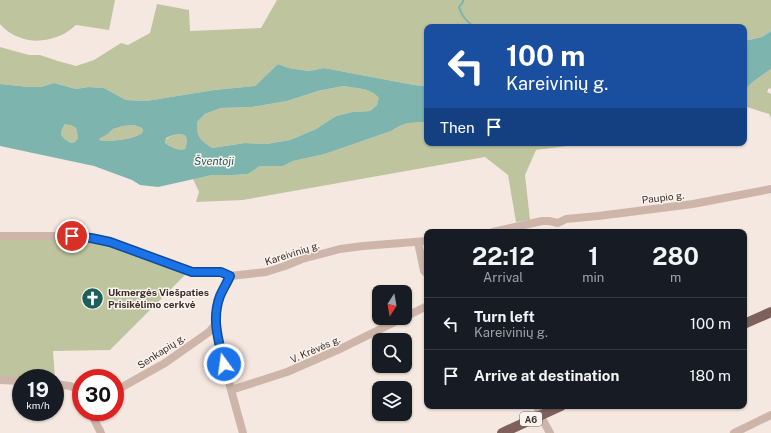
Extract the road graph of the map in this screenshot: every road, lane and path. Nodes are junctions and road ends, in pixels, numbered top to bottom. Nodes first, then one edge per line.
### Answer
1 (771, 188) edge
2 (506, 229) edge
3 (0, 236) edge
4 (424, 241) edge
5 (418, 242) junction
6 (424, 270) edge
7 (230, 276) junction
8 (424, 308) edge
9 (771, 312) edge
10 (412, 314) edge
11 (747, 323) edge
12 (215, 325) junction
13 (390, 325) edge
14 (0, 380) edge
15 (12, 381) edge
16 (124, 385) edge
17 (231, 390) junction
18 (539, 410) edge
19 (771, 416) edge
20 (95, 421) edge
21 (101, 433) edge
22 (243, 433) edge
23 (502, 433) edge
24 (550, 433) edge
25 (734, 433) edge

1 - 2 street, Paupio g.
3 - 7 street, Kareivinių g.
4 - 5 street
5 - 6 street
5 - 7 street, Kareivinių g.
7 - 12 street
8 - 10 street, V. Krėvės g.
9 - 11 main road
12 - 16 street, Senkapių g.
12 - 17 street
13 - 17 street, V. Krėvės g.
14 - 15 street
17 - 22 street
18 - 23 main road, A6
18 - 24 street
19 - 25 street
20 - 21 street

